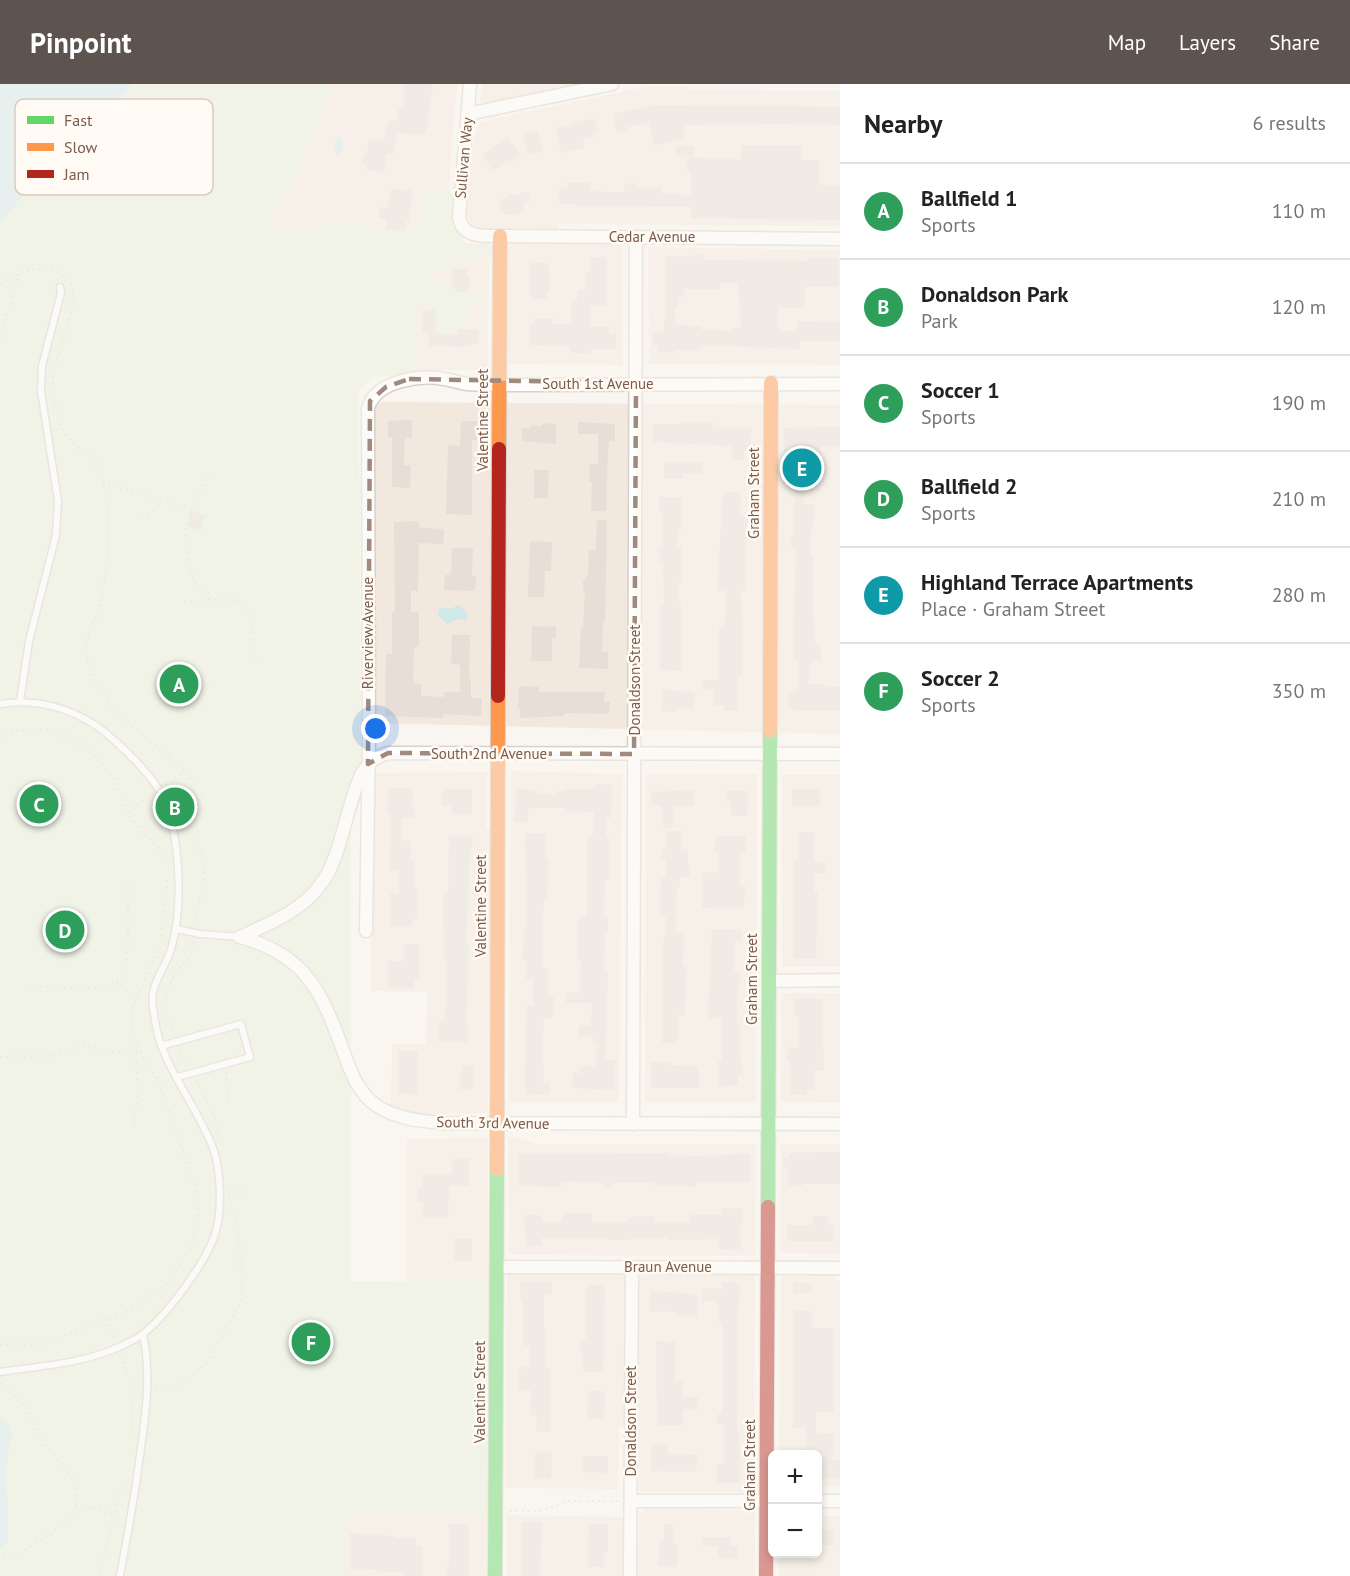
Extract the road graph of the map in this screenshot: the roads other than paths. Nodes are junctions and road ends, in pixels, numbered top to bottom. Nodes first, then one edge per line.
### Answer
1 (470, 84) edge
2 (612, 84) edge
3 (468, 114) junction
4 (465, 230) joint
5 (500, 236) junction
6 (636, 237) junction
7 (840, 239) edge
8 (60, 287) dead end
9 (636, 383) junction
10 (771, 383) junction
11 (500, 384) junction
12 (840, 384) edge
13 (368, 408) joint
14 (20, 701) junction
15 (0, 704) edge
16 (498, 754) junction
17 (634, 754) junction
18 (769, 754) junction
19 (840, 754) edge
20 (368, 764) junction
21 (176, 929) junction
22 (366, 931) dead end
23 (240, 936) junction
24 (840, 980) edge
25 (768, 981) junction
26 (161, 1046) junction
27 (178, 1077) junction
28 (496, 1124) junction
29 (633, 1124) junction
30 (767, 1124) junction
31 (840, 1124) edge
32 (496, 1267) junction
33 (632, 1267) junction
34 (767, 1268) junction
35 (840, 1268) edge
36 (143, 1334) junction
37 (0, 1372) edge
38 (769, 1450) edge
39 (631, 1501) junction
40 (768, 1501) edge
41 (822, 1501) edge
42 (840, 1501) edge
43 (769, 1504) edge
44 (120, 1576) edge
45 (495, 1576) edge
46 (630, 1576) edge
47 (766, 1576) edge

1 - 3 street, Sullivan Way
2 - 3 street
3 - 4 street, Sullivan Way
4 - 5 street, Cedar Avenue
5 - 6 street, Cedar Avenue
5 - 11 street, Valentine Street
6 - 7 street, Cedar Avenue
6 - 9 street, Donaldson Street
8 - 14 lane
9 - 10 street, South 1st Avenue
9 - 11 street, South 1st Avenue
9 - 17 street, Donaldson Street
10 - 12 street, South 1st Avenue
10 - 18 street, Graham Street
11 - 13 street, South 1st Avenue
11 - 16 street, Valentine Street
13 - 20 street, Riverview Avenue
14 - 15 lane
14 - 21 lane
16 - 17 street, South 2nd Avenue
16 - 20 street, South 2nd Avenue
16 - 28 street, Valentine Street
17 - 18 street, South 2nd Avenue
17 - 29 street, Donaldson Street
18 - 19 street, South 2nd Avenue
18 - 25 street, Graham Street
20 - 22 street, Riverview Avenue
20 - 23 street
21 - 23 lane
21 - 26 lane
23 - 28 street, South 3rd Avenue
24 - 25 street
25 - 30 street, Graham Street
26 - 27 lane
26 - 27 lane
27 - 36 lane
28 - 29 street, South 3rd Avenue
28 - 32 street, Valentine Street
29 - 30 street, South 3rd Avenue
30 - 31 street, South 3rd Avenue
30 - 34 street, Graham Street
32 - 33 street, Braun Avenue
32 - 45 street, Valentine Street
33 - 34 street, Braun Avenue
33 - 39 street, Donaldson Street
34 - 35 street, Braun Avenue
34 - 38 street, Graham Street
36 - 37 lane
36 - 44 lane
39 - 40 street
39 - 46 street, Donaldson Street
41 - 42 street
43 - 47 street, Graham Street

